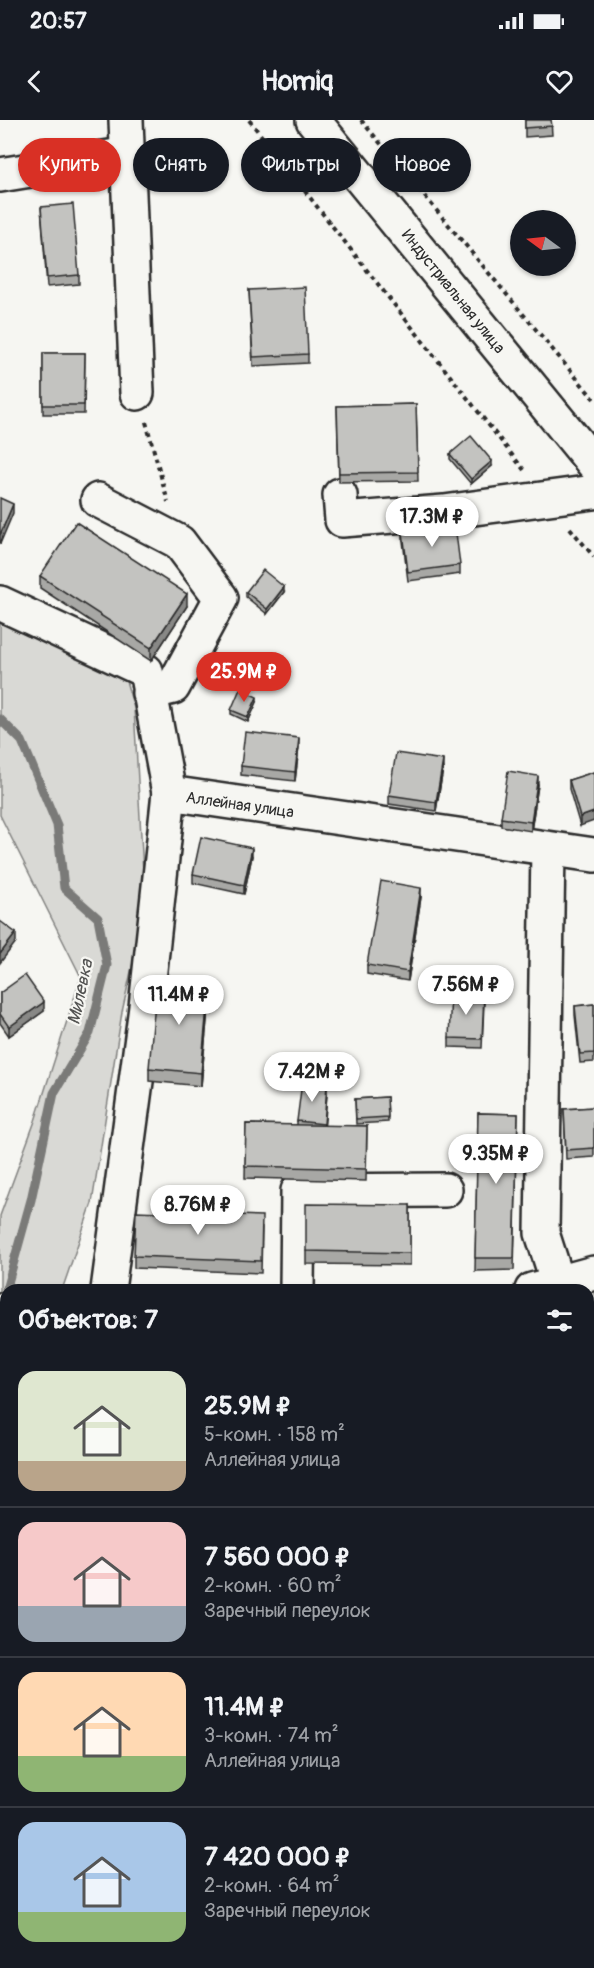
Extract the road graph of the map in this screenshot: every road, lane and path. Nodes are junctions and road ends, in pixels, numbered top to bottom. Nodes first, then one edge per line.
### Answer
1 (126, 120) edge
2 (249, 120) edge
3 (313, 120) edge
4 (361, 120) edge
5 (128, 154) junction
6 (0, 175) edge
7 (137, 393) joint
8 (594, 399) edge
9 (594, 464) edge
10 (594, 492) edge
11 (340, 495) dead end
12 (545, 497) junction
13 (98, 500) dead end
14 (179, 542) junction
15 (594, 557) edge
16 (0, 603) edge
17 (149, 693) junction
18 (169, 793) junction
19 (548, 849) junction
20 (594, 855) edge
21 (445, 1190) dead end
22 (594, 1273) edge
23 (109, 1284) edge
24 (297, 1284) edge
25 (545, 1284) edge
26 (556, 1284) edge

1 - 5 street
2 - 12 path
3 - 9 street, Индустриальная улица
4 - 8 path
5 - 6 street
5 - 7 street
7 - 14 path
10 - 12 street
11 - 12 street
12 - 15 path
13 - 14 street
14 - 17 street
16 - 17 street, Аллейная улица
17 - 18 street, Аллейная улица
18 - 19 street, Аллейная улица
18 - 23 street
19 - 20 street, Аллейная улица
19 - 25 street
21 - 24 street
22 - 26 street

